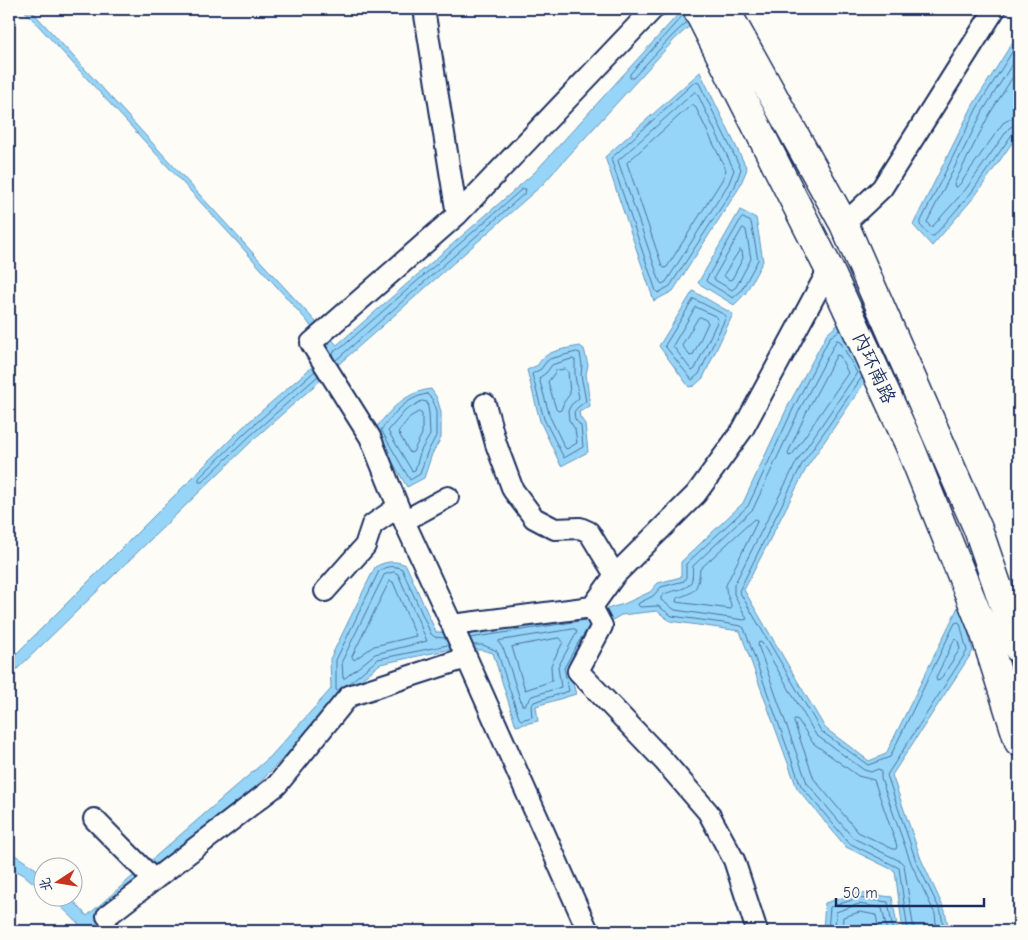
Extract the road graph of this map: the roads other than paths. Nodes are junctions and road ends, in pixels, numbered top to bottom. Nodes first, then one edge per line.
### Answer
1 (424, 9) edge
2 (652, 9) edge
3 (697, 9) edge
4 (725, 9) edge
5 (995, 9) edge
6 (457, 215) junction
7 (844, 224) junction
8 (829, 269) junction
9 (485, 404) dead end
10 (448, 497) dead end
11 (401, 514) junction
12 (615, 575) junction
13 (325, 591) dead end
14 (592, 608) junction
15 (452, 625) junction
16 (1019, 649) edge
17 (466, 658) junction
18 (1019, 742) edge
19 (94, 819) dead end
20 (154, 880) junction
21 (107, 916) dead end
22 (588, 931) edge
23 (757, 931) edge

1 - 6 street
2 - 6 street
3 - 8 main road, 内环南路
4 - 7 main road, 内环南路
5 - 7 street
6 - 11 street
7 - 16 main road, 内环南路
8 - 12 street
8 - 18 main road, 内环南路
9 - 12 street
10 - 11 street
11 - 13 street
11 - 15 street
12 - 14 street
14 - 15 street
14 - 23 street
15 - 17 street
17 - 20 street
17 - 22 street
19 - 20 street
20 - 21 street

